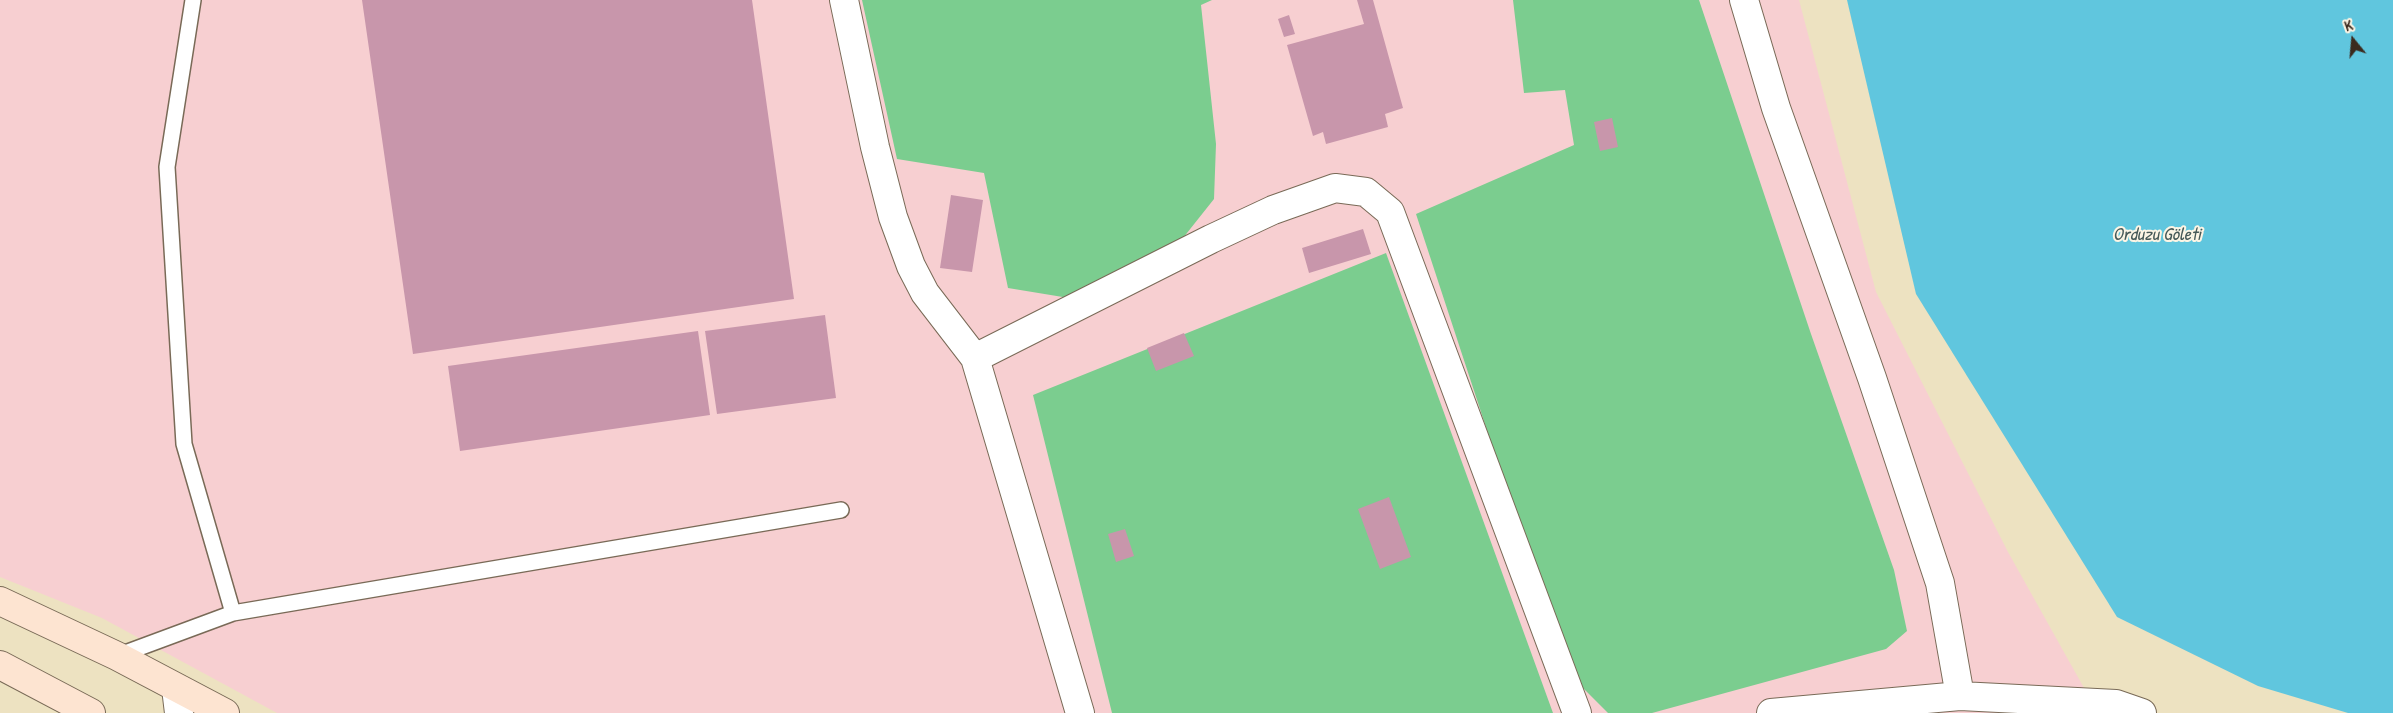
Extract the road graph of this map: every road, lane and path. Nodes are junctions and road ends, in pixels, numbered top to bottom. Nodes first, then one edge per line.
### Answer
1 (192, 0) edge
2 (844, 0) edge
3 (1744, 0) edge
4 (975, 358) junction
5 (842, 510) dead end
6 (0, 601) edge
7 (233, 613) junction
8 (117, 656) junction
9 (0, 665) edge
10 (1960, 696) junction
11 (177, 700) edge
12 (91, 713) edge
13 (225, 713) edge
14 (1080, 713) edge
15 (1577, 713) edge
16 (1771, 713) edge
17 (2142, 713) edge

1 - 7 lane
2 - 4 street
3 - 10 street
4 - 14 street
4 - 15 street
5 - 7 lane
6 - 8 street
7 - 8 lane
8 - 11 street
9 - 12 street
10 - 16 street
10 - 17 street
11 - 13 street

